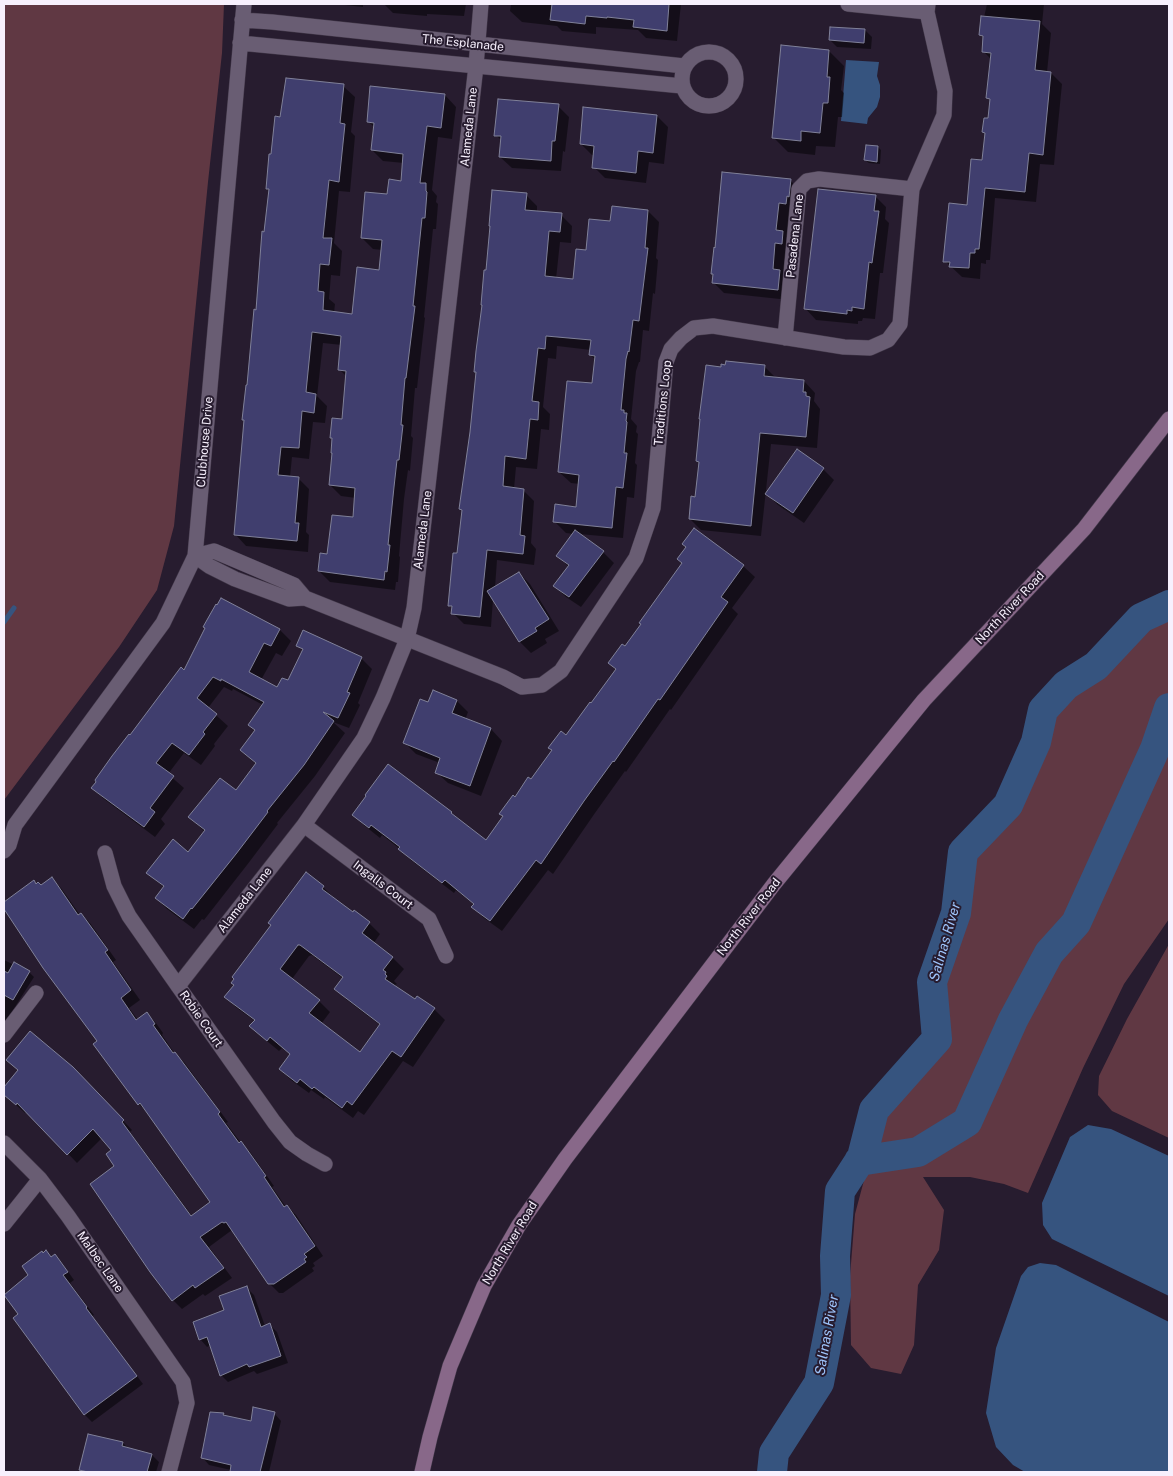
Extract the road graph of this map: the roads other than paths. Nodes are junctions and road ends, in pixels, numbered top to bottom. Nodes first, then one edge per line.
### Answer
1 (244, 4) edge
2 (481, 4) edge
3 (848, 4) edge
4 (927, 8) edge
5 (242, 20) junction
6 (308, 26) junction
7 (240, 43) junction
8 (478, 45) junction
9 (306, 50) junction
10 (476, 66) junction
11 (684, 66) junction
12 (682, 86) junction
13 (912, 189) junction
14 (785, 338) junction
15 (1169, 419) edge
16 (195, 556) junction
17 (407, 638) junction
18 (304, 825) junction
19 (9, 829) edge
20 (4, 850) edge
21 (105, 853) dead end
22 (446, 956) dead end
23 (178, 986) junction
24 (36, 993) dead end
25 (4, 1035) edge
26 (4, 1143) edge
27 (324, 1164) dead end
28 (40, 1179) junction
29 (4, 1224) edge
30 (169, 1472) edge
31 (422, 1472) edge

1 - 5 street, Clubhouse Drive
2 - 8 street, Alameda Lane
3 - 4 street
4 - 13 street, Traditions Loop
5 - 6 street, The Esplanade
5 - 7 street, Clubhouse Drive
6 - 8 street, The Esplanade
6 - 9 street
7 - 9 street, The Esplanade
7 - 16 street, Clubhouse Drive
8 - 10 street, Alameda Lane
8 - 11 street, The Esplanade
9 - 10 street, The Esplanade
10 - 12 street, The Esplanade
10 - 17 street, Alameda Lane
11 - 12 street
11 - 12 street
13 - 14 street, Traditions Loop
13 - 14 street, Pasadena Lane
14 - 17 street, Traditions Loop
15 - 31 main road, North River Road
16 - 17 street, Traditions Loop
16 - 19 street, Clubhouse Drive
17 - 18 street, Alameda Lane
18 - 22 street, Ingalls Court
18 - 23 street, Alameda Lane
19 - 20 street, Clubhouse Drive
21 - 23 street, Robie Court
23 - 27 street, Robie Court
24 - 25 street
26 - 28 street, Malbec Lane
28 - 29 street
28 - 30 street, Malbec Lane

